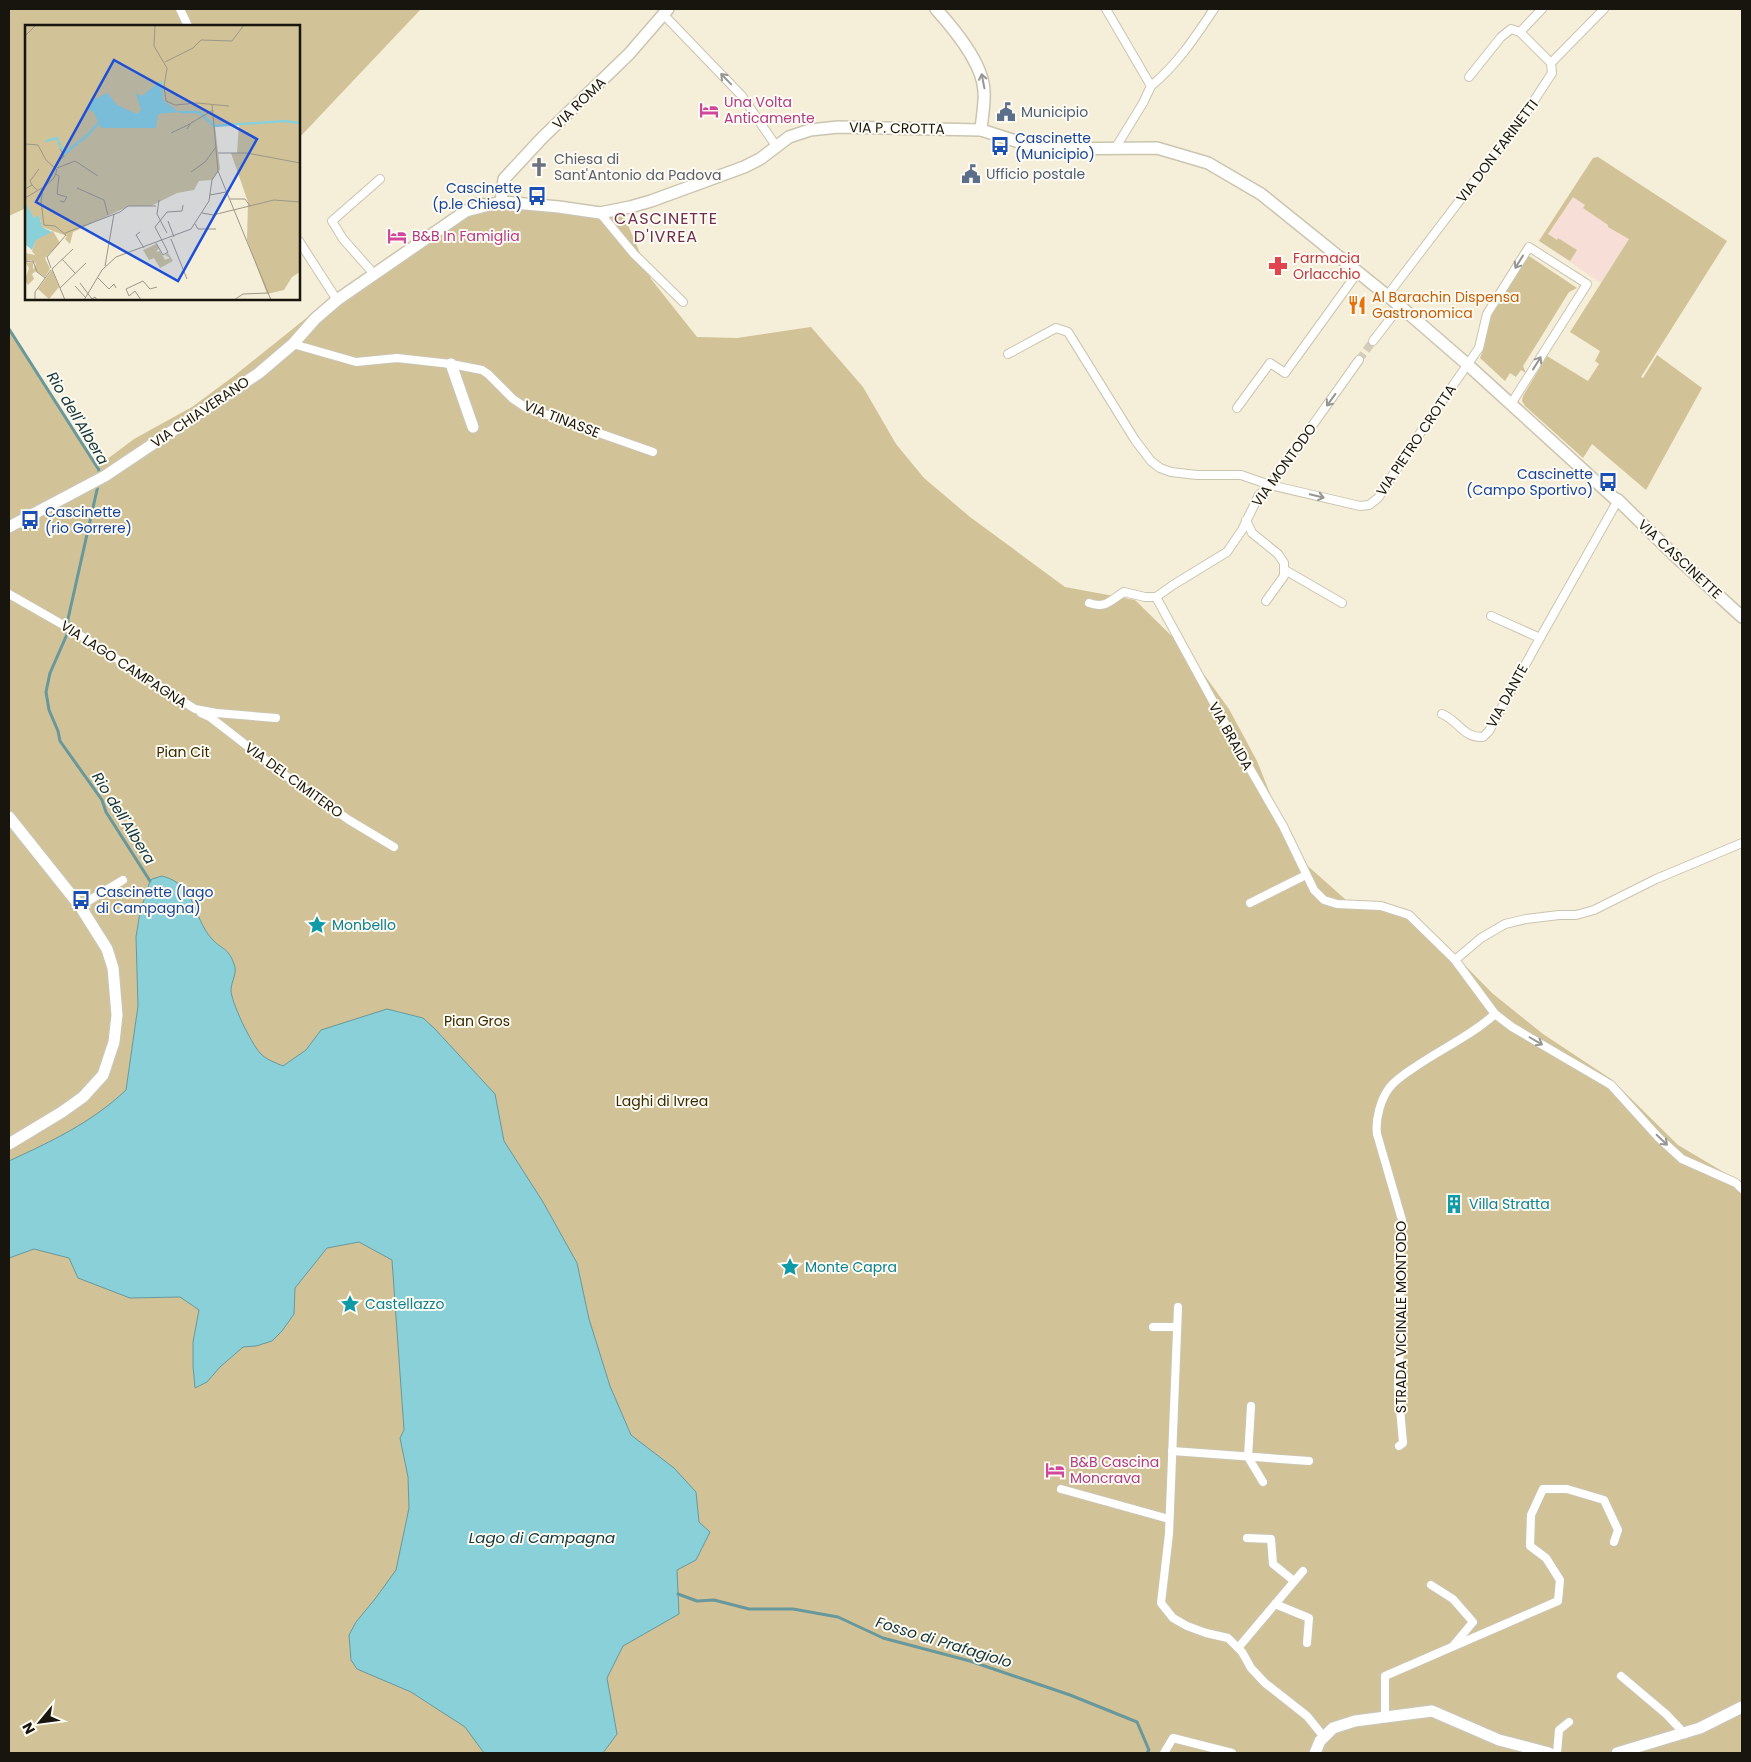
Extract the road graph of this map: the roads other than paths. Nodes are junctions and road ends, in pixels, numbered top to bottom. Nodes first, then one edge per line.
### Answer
1 (180, 9) edge
2 (936, 9) edge
3 (1106, 9) edge
4 (1214, 9) edge
5 (1542, 9) edge
6 (1604, 9) edge
7 (666, 12) edge
8 (188, 25) edge
9 (1520, 32) junction
10 (1551, 63) junction
11 (1469, 77) dead end
12 (1151, 86) junction
13 (981, 130) junction
14 (776, 146) junction
15 (1116, 147) junction
16 (380, 179) dead end
17 (500, 202) junction
18 (600, 213) junction
19 (300, 243) edge
20 (1358, 272) junction
21 (374, 274) junction
22 (1387, 296) junction
23 (337, 300) junction
24 (683, 302) dead end
25 (1400, 306) junction
26 (1373, 341) tunnel mouth
27 (293, 344) junction
28 (1008, 354) dead end
29 (1359, 360) tunnel mouth
30 (451, 364) junction
31 (1468, 364) junction
32 (1511, 404) junction
33 (1237, 408) dead end
34 (473, 427) dead end
35 (653, 452) dead end
36 (1270, 485) junction
37 (1618, 500) junction
38 (1246, 520) junction
39 (9, 527) edge
40 (1285, 570) junction
41 (9, 594) edge
42 (1156, 597) junction
43 (1266, 601) dead end
44 (1089, 603) dead end
45 (1342, 603) dead end
46 (1491, 616) dead end
47 (1742, 617) edge
48 (1540, 638) junction
49 (195, 709) junction
50 (1442, 714) dead end
51 (276, 718) dead end
52 (9, 817) edge
53 (1742, 843) edge
54 (394, 847) dead end
55 (1306, 875) junction
56 (123, 880) dead end
57 (1250, 903) dead end
58 (80, 906) junction
59 (1455, 960) junction
60 (1495, 1014) junction
61 (9, 1144) edge
62 (1742, 1189) edge
63 (1178, 1307) dead end
64 (1153, 1327) dead end
65 (1177, 1328) junction
66 (1251, 1406) dead end
67 (1399, 1446) dead end
68 (1172, 1451) junction
69 (1248, 1457) junction
70 (1309, 1462) dead end
71 (1263, 1482) dead end
72 (1061, 1488) dead end
73 (1169, 1520) junction
74 (1247, 1538) dead end
75 (1614, 1542) dead end
76 (1303, 1571) dead end
77 (1294, 1581) junction
78 (1431, 1584) dead end
79 (1275, 1604) junction
80 (1307, 1643) dead end
81 (1238, 1648) junction
82 (1452, 1648) junction
83 (1621, 1676) dead end
84 (1742, 1707) edge
85 (1385, 1718) junction
86 (1569, 1722) dead end
87 (1685, 1734) junction
88 (1324, 1737) junction
89 (1202, 1749) edge
90 (1164, 1753) edge
91 (1232, 1753) edge
92 (1315, 1753) edge
93 (1549, 1753) edge
94 (1557, 1753) edge
95 (1617, 1753) edge

1 - 8 street
13 -> 2 street
3 - 12 street
4 - 12 street
5 - 9 street
6 - 10 street, VIA DON FARINETTI
14 -> 7 street
7 - 17 street, VIA ROMA
9 - 10 street
9 - 11 street
10 - 22 street, VIA DON FARINETTI
12 - 15 street
13 - 14 street, VIA P. CROTTA
13 - 15 street, VIA P. CROTTA
14 - 18 street, VIA P. CROTTA
15 - 20 street, VIA P. CROTTA
16 - 21 street
17 - 18 street, VIA P. CROTTA
17 - 21 street, VIA CHIAVERANO
18 - 24 street
19 - 23 street
20 - 22 street
20 - 33 street
21 - 23 street, VIA CHIAVERANO
22 - 25 street
23 - 27 street, VIA CHIAVERANO
25 - 26 street
25 - 31 street
27 - 30 street, VIA TINASSE
27 - 39 street, VIA CHIAVERANO
28 - 36 street
29 -> 36 street, VIA MONTODO
30 - 34 street
30 - 35 street, VIA TINASSE
31 - 32 street
32 -> 31 street, VIA PIETRO CROTTA
36 -> 31 street, VIA PIETRO CROTTA
32 - 37 street
36 - 38 street, VIA MONTODO
37 - 47 street, VIA CASCINETTE
37 - 48 street, VIA DANTE
38 - 40 street
38 - 42 street, VIA MONTODO
40 - 43 street
40 - 45 street
41 - 49 street, VIA LAGO CAMPAGNA
42 - 44 street
42 - 55 street, VIA BRAIDA
46 - 48 street
48 - 50 street, VIA DANTE
49 - 51 street, VIA LAGO CAMPAGNA
49 - 54 street, VIA DEL CIMITERO
52 - 58 street
53 - 59 street
55 - 57 street
55 - 59 street, VIA BRAIDA
56 - 58 street
58 - 61 street
59 - 60 street, VIA BRAIDA
60 -> 62 street
60 - 67 street, STRADA VICINALE MONTODO
63 - 65 street
64 - 65 street
65 - 68 street
66 - 69 street
68 - 69 street
68 - 73 street
69 - 70 street
69 - 71 street
72 - 73 street
73 - 81 street
74 - 77 street
75 - 82 street
76 - 77 street
77 - 79 street
78 - 82 street
79 - 80 street
79 - 81 street
81 - 88 street
82 - 85 street
83 - 87 street
84 - 87 street
85 - 88 street
85 - 93 street
86 - 94 street
87 - 95 street
88 - 92 street
89 - 90 street
89 - 91 street

